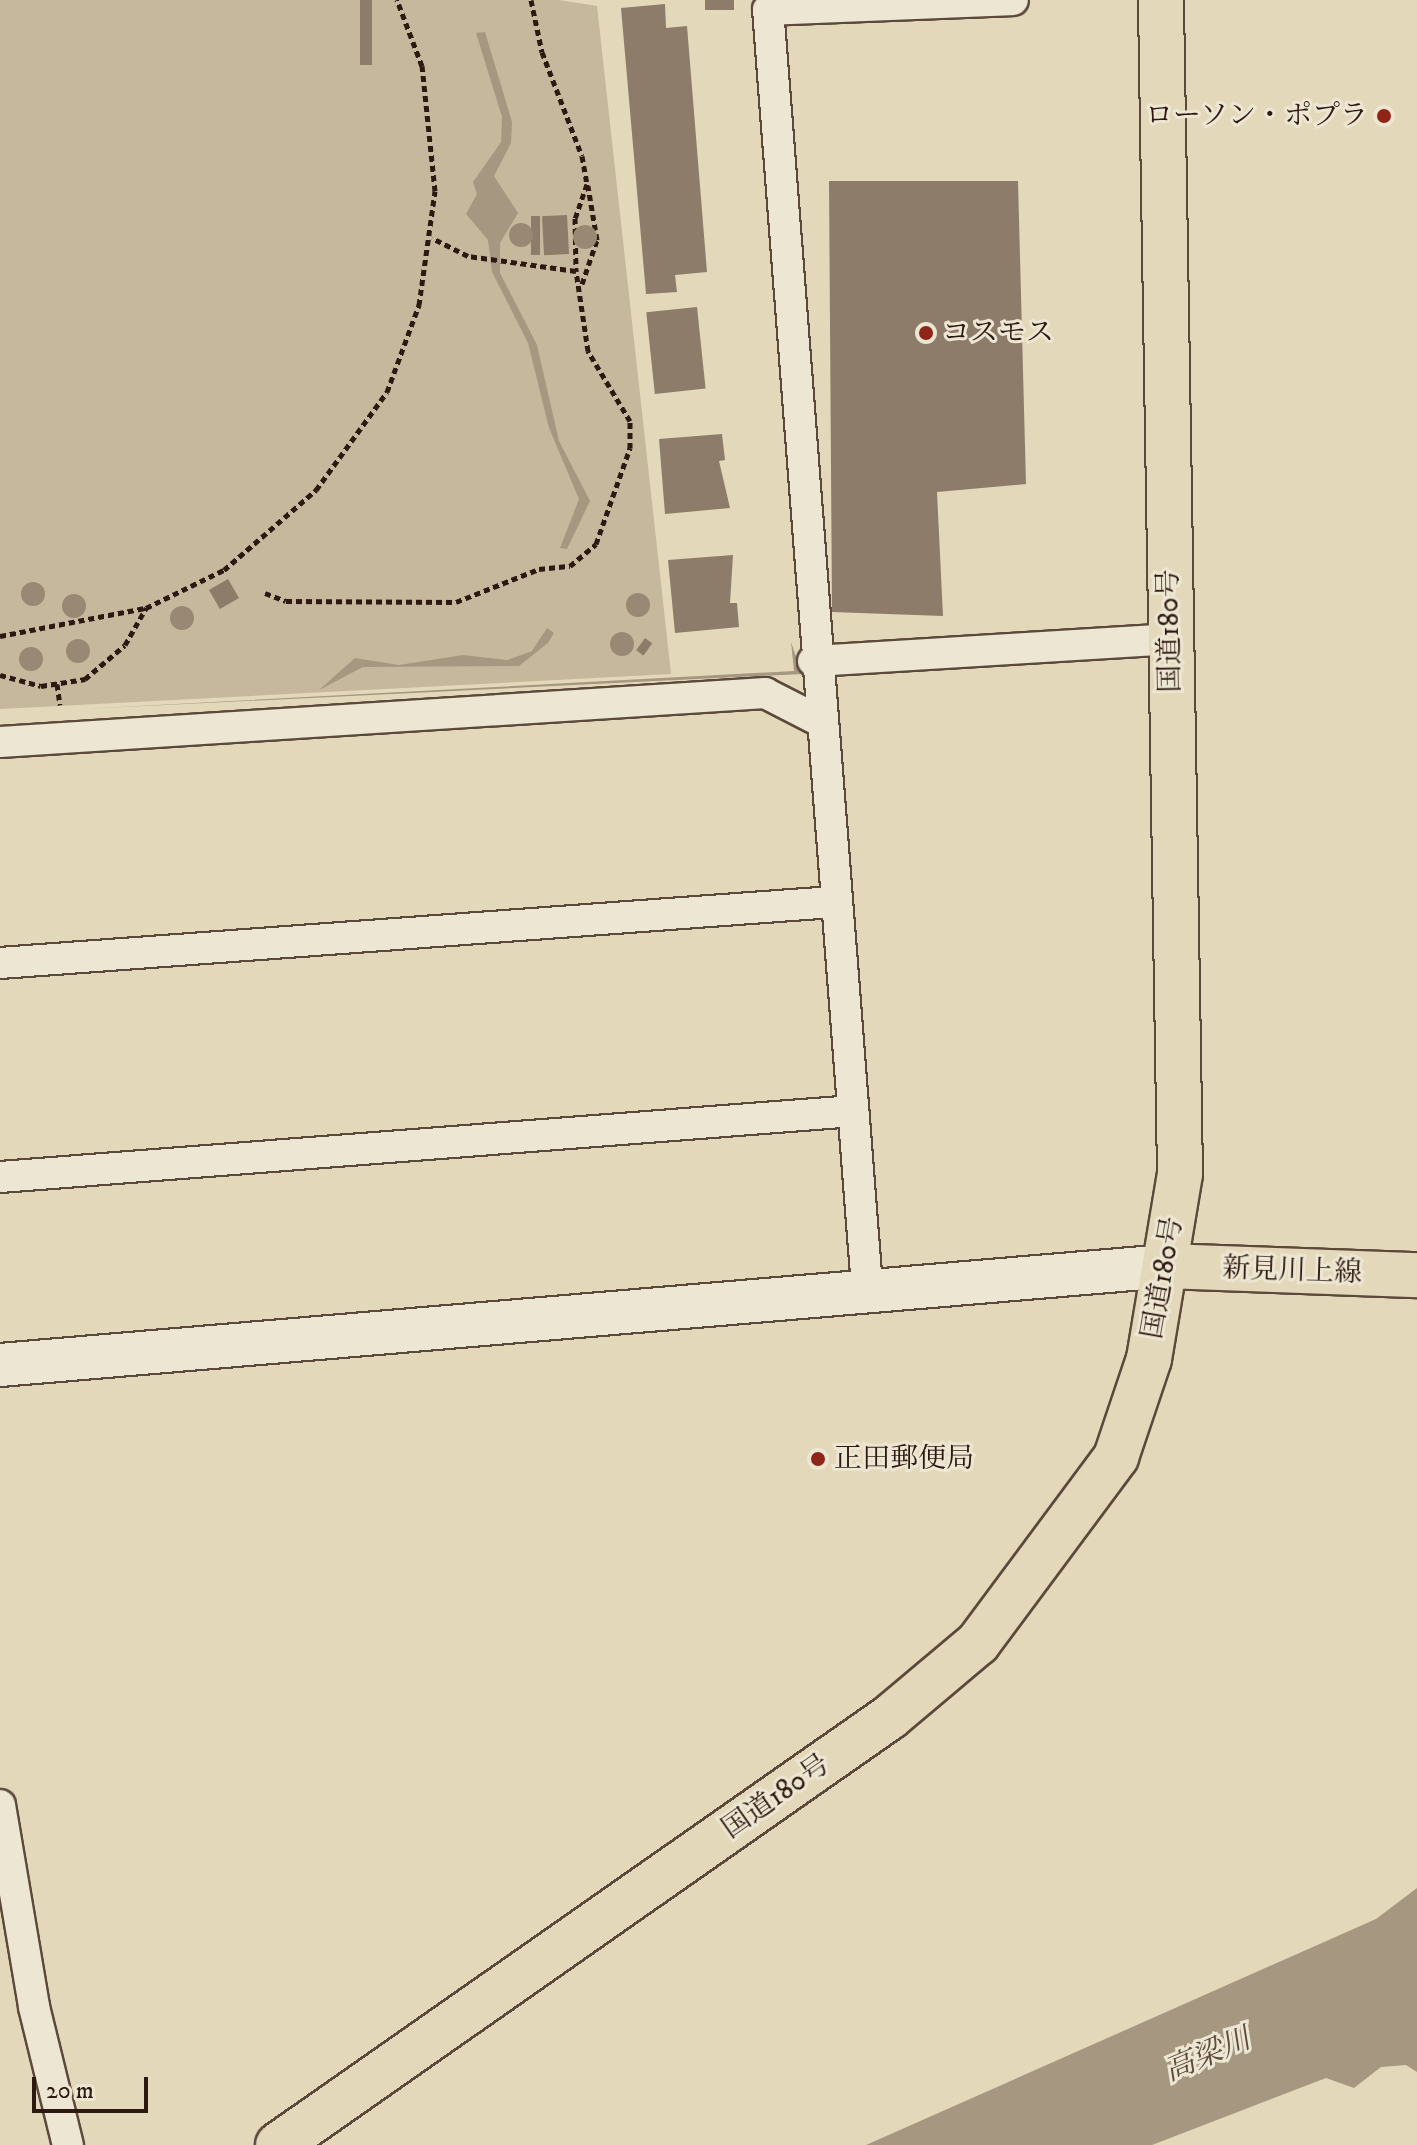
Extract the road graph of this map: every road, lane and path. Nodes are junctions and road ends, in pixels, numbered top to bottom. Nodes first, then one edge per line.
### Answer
1 (397, 0) edge
2 (531, 0) edge
3 (1013, 0) edge
4 (1161, 0) edge
5 (587, 184) junction
6 (432, 238) junction
7 (576, 271) junction
8 (581, 285) junction
9 (265, 593) dead end
10 (146, 608) junction
11 (0, 636) edge
12 (1170, 639) junction
13 (813, 661) junction
14 (0, 675) edge
15 (822, 722) junction
16 (0, 742) edge
17 (832, 902) junction
18 (0, 963) edge
19 (853, 1111) junction
20 (0, 1177) edge
21 (1167, 1266) junction
22 (1417, 1275) edge
23 (867, 1287) junction
24 (0, 1365) edge
25 (0, 1805) edge
26 (68, 2145) edge
27 (278, 2145) edge

1 - 6 path
2 - 5 path
3 - 13 street
4 - 12 main road, 国道180号
5 - 7 path
5 - 8 path
6 - 7 path
6 - 10 path
7 - 8 path
8 - 9 path
10 - 11 path
10 - 14 path
12 - 13 street
12 - 21 main road, 国道180号
13 - 15 street
15 - 16 street
15 - 17 street
17 - 18 street
17 - 19 street
19 - 20 street
19 - 23 street
21 - 22 main road, 新見川上線
21 - 23 street
21 - 27 main road, 国道180号
23 - 24 street
25 - 26 street

